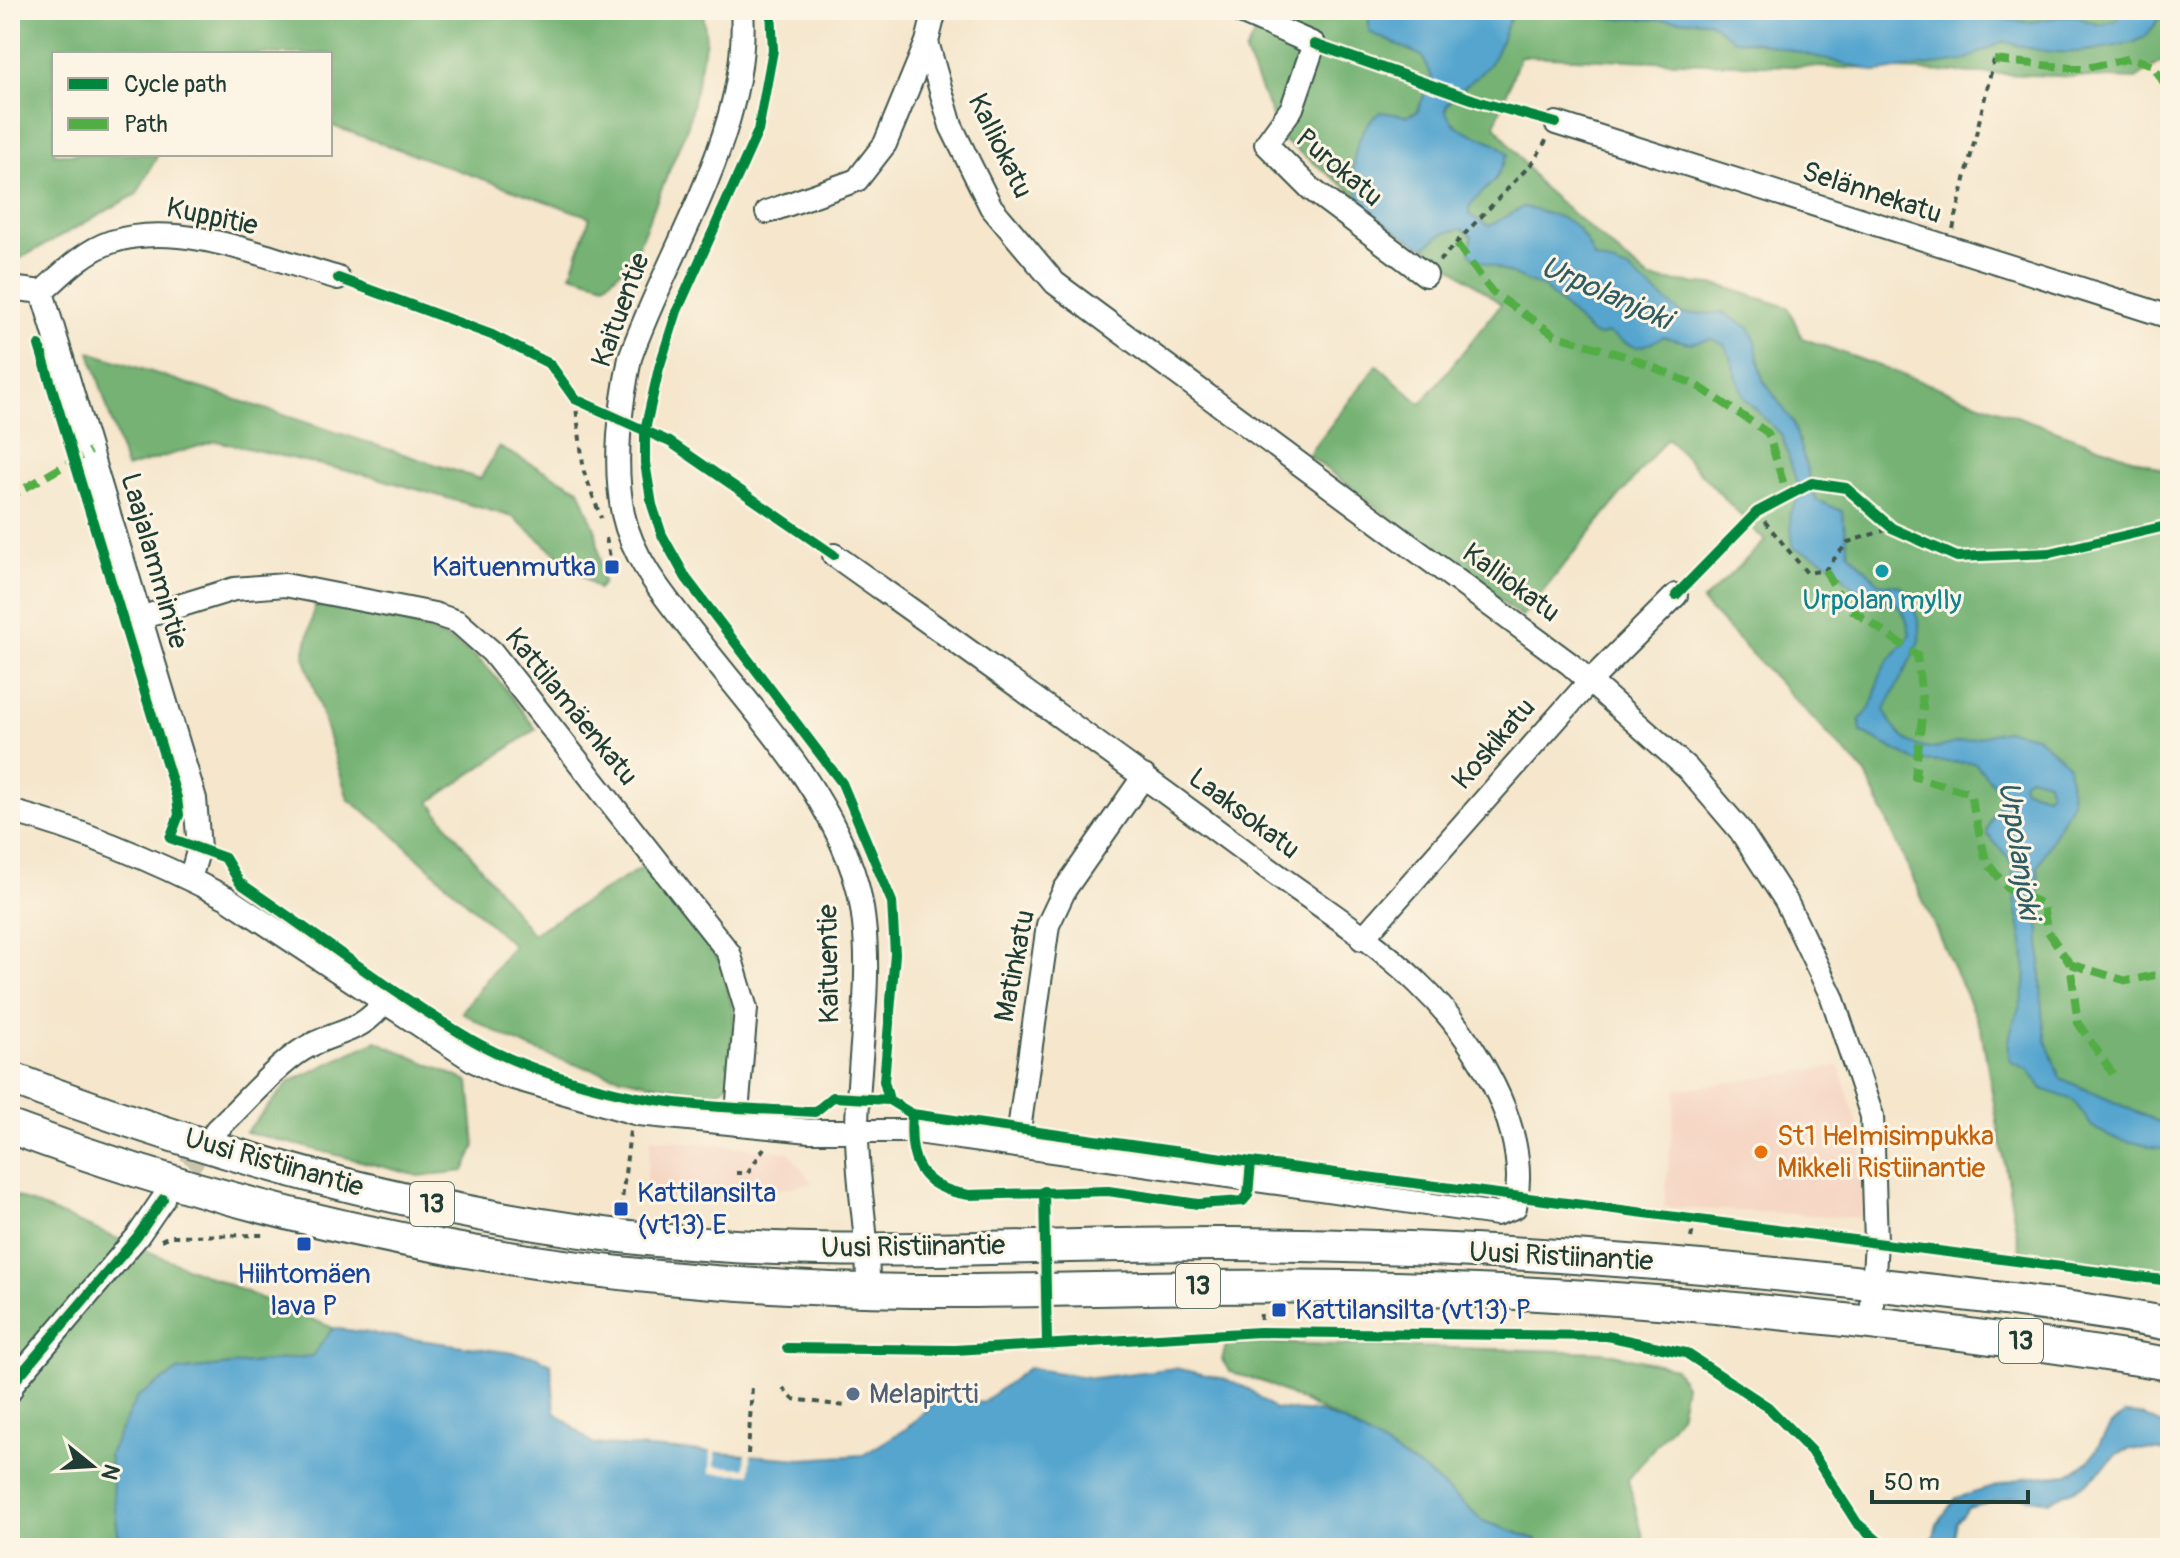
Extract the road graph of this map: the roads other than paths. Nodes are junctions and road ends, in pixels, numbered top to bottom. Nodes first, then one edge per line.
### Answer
1 (742, 10) edge
2 (935, 10) edge
3 (1236, 10) edge
4 (927, 42) junction
5 (1556, 123) road end
6 (767, 212) dead end
7 (1426, 275) dead end
8 (338, 278) dead end
9 (10, 288) edge
10 (42, 292) junction
11 (2170, 317) edge
12 (834, 555) dead end
13 (1676, 595) dead end
14 (140, 618) junction
15 (1590, 681) junction
16 (1144, 776) junction
17 (10, 811) edge
18 (190, 879) junction
19 (1362, 939) junction
20 (385, 1001) junction
21 (10, 1078) edge
22 (736, 1124) junction
23 (10, 1127) edge
24 (216, 1130) tunnel mouth
25 (857, 1131) junction
26 (1017, 1144) junction
27 (163, 1199) tunnel mouth
28 (869, 1247) junction
29 (1874, 1284) junction
30 (868, 1289) junction
31 (1871, 1321) junction
32 (2170, 1324) edge
33 (2170, 1364) edge
34 (10, 1391) edge

1 - 25 street, Kaituentie
2 - 4 street, Kalliokatu
3 - 7 street, Purokatu
4 - 6 street
4 - 15 street, Kalliokatu
5 - 11 street, Selännekatu
8 - 10 street, Kuppitie
9 - 10 street
10 - 14 street, Laajalammintie
12 - 16 street, Laaksokatu
13 - 15 street, Koskikatu
14 - 18 street, Laajalammintie
14 - 22 street, Kattilamäenkatu
15 - 19 street, Koskikatu
15 - 29 street, Kalliokatu
16 - 19 street, Laaksokatu
16 - 26 street, Matinkatu
17 - 18 street
18 - 20 street
19 - 26 street, Laaksokatu
20 - 22 street
20 - 24 street
21 - 28 highway, Uusi Ristiinantie / 13
22 - 25 street
23 - 30 highway, Uusi Ristiinantie / 13
25 - 26 street
25 - 28 street, Kaituentie
27 - 34 street
28 - 29 highway, Uusi Ristiinantie / 13
28 - 30 street, Kaituentie
29 - 31 street, Kalliokatu
29 - 32 highway, Uusi Ristiinantie / 13
30 - 31 highway, Uusi Ristiinantie / 13
31 - 33 highway, Uusi Ristiinantie / 13

